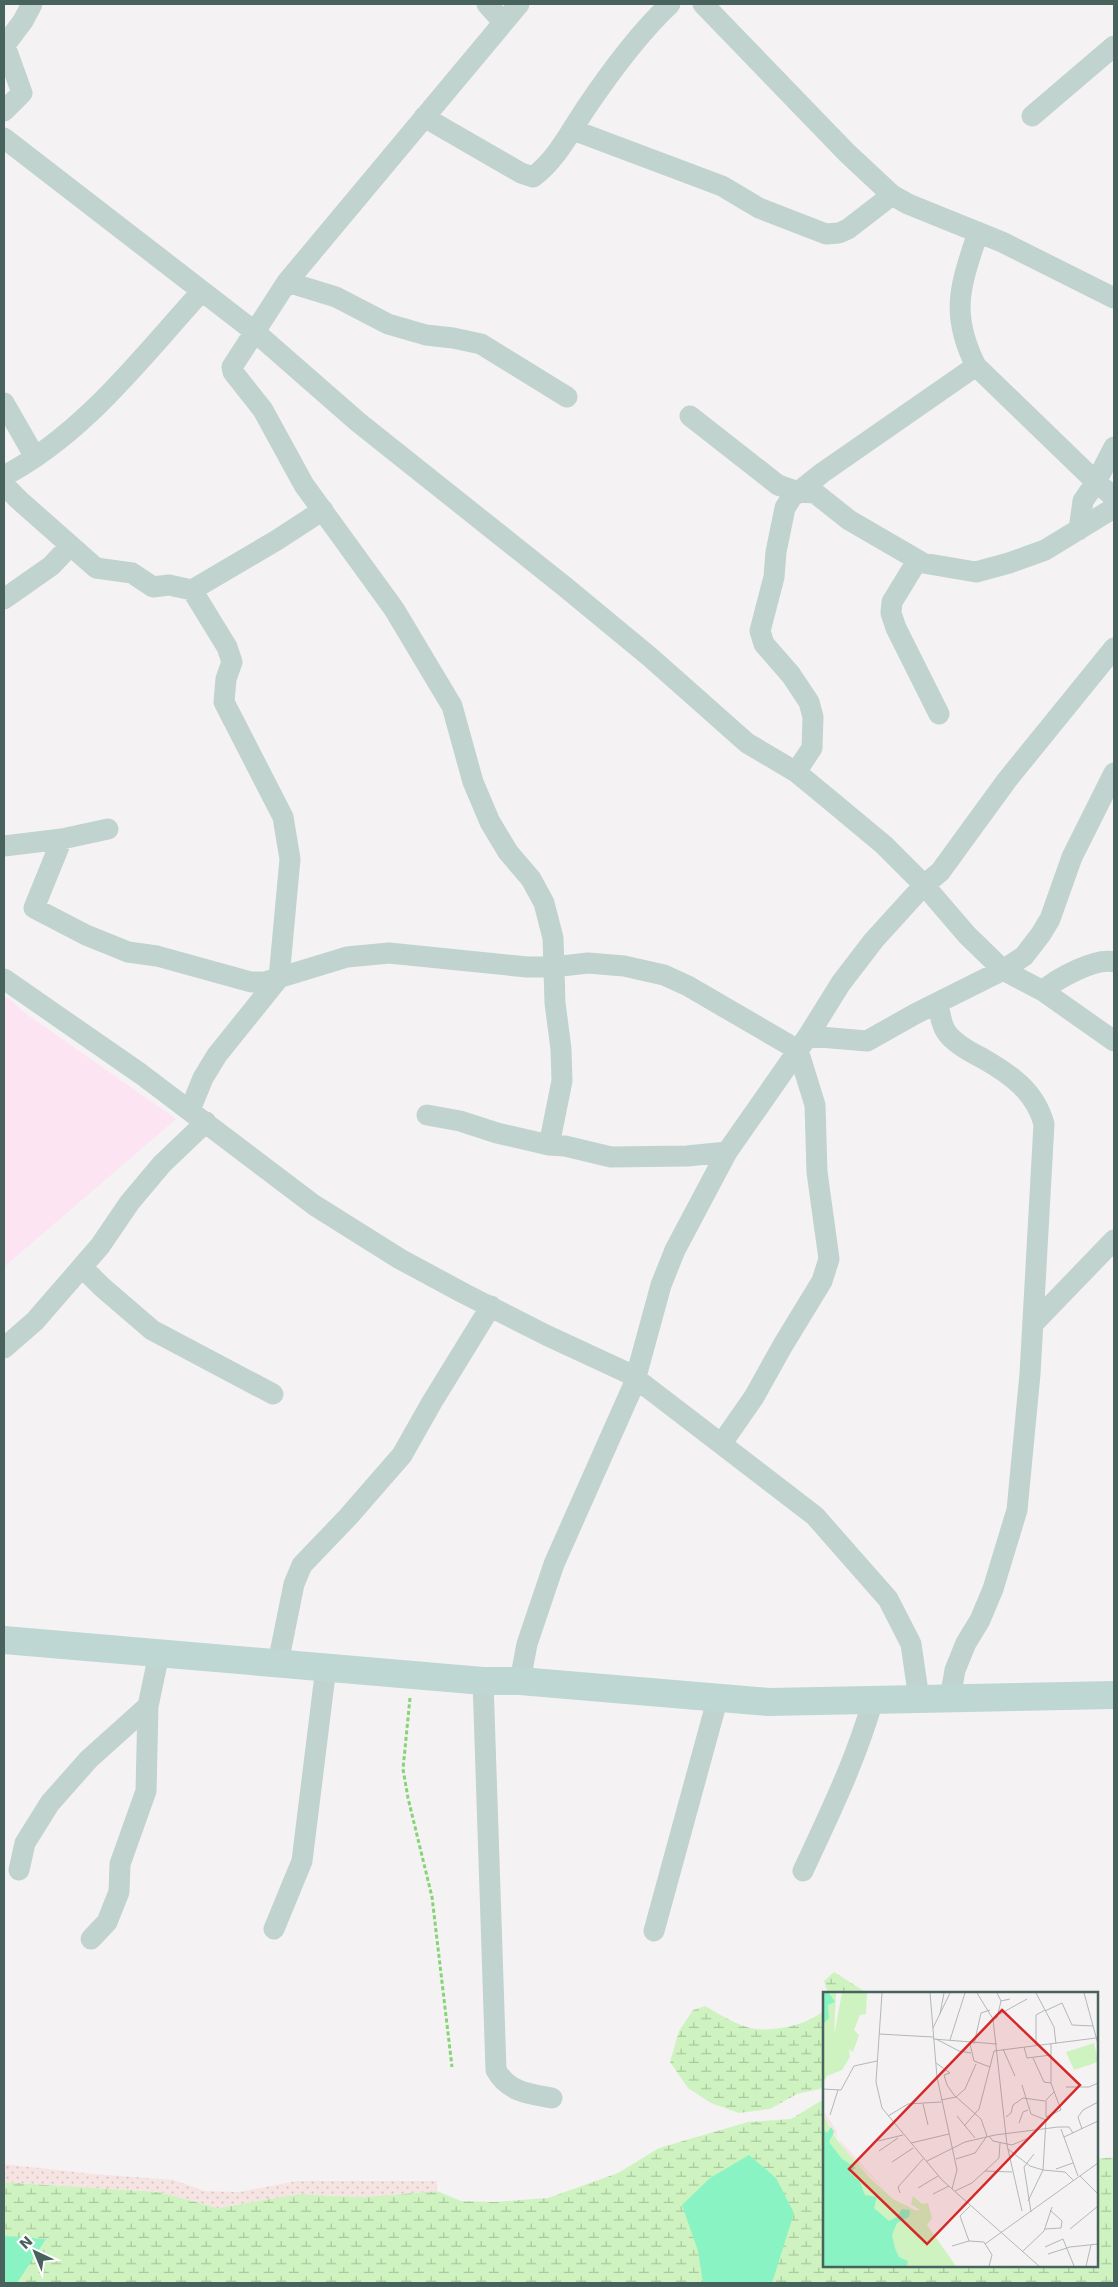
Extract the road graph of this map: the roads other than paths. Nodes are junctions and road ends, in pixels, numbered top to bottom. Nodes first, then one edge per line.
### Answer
1 (32, 4) edge
2 (487, 4) edge
3 (519, 4) edge
4 (670, 4) edge
5 (703, 4) edge
6 (503, 22) junction
7 (4, 44) edge
8 (1114, 46) edge
9 (4, 112) edge
10 (1032, 116) dead end
11 (424, 117) junction
12 (573, 130) junction
13 (4, 138) edge
14 (892, 195) junction
15 (978, 232) junction
16 (287, 282) junction
17 (201, 292) junction
18 (1114, 298) edge
19 (255, 332) junction
20 (976, 366) junction
21 (567, 397) dead end
22 (4, 404) edge
23 (690, 416) dead end
24 (1114, 447) edge
25 (36, 457) junction
26 (4, 476) edge
27 (1096, 482) junction
28 (4, 485) edge
29 (798, 492) junction
30 (1114, 497) edge
31 (1114, 508) edge
32 (322, 510) junction
33 (1079, 530) junction
34 (70, 546) junction
35 (917, 561) junction
36 (192, 590) junction
37 (4, 599) edge
38 (1114, 648) edge
39 (939, 714) dead end
40 (796, 772) junction
41 (1114, 773) edge
42 (108, 829) dead end
43 (62, 840) junction
44 (4, 846) edge
45 (924, 886) junction
46 (1114, 962) edge
47 (553, 967) junction
48 (1003, 970) junction
49 (279, 978) junction
50 (4, 979) edge
51 (1043, 991) junction
52 (938, 1003) junction
53 (1114, 1041) edge
54 (803, 1043) junction
55 (428, 1115) dead end
56 (198, 1116) junction
57 (549, 1145) junction
58 (726, 1152) junction
59 (1114, 1240) edge
60 (82, 1267) junction
61 (491, 1306) junction
62 (1033, 1324) junction
63 (4, 1348) edge
64 (635, 1377) junction
65 (273, 1394) dead end
66 (722, 1443) junction
67 (4, 1640) edge
68 (159, 1654) junction
69 (278, 1662) junction
70 (326, 1667) junction
71 (484, 1681) junction
72 (520, 1681) junction
73 (1114, 1695) edge
74 (718, 1697) junction
75 (920, 1699) junction
76 (950, 1699) junction
77 (873, 1700) junction
78 (148, 1706) junction
79 (19, 1870) dead end
80 (803, 1872) dead end
81 (274, 1929) dead end
82 (654, 1930) dead end
83 (91, 1939) dead end
84 (552, 2098) dead end

1 - 7 street
2 - 6 street
3 - 6 street
4 - 12 street
5 - 14 street
6 - 11 street
7 - 9 street
8 - 10 street
11 - 12 street
11 - 16 street
12 - 14 street
13 - 17 street
14 - 15 street
15 - 18 street
15 - 20 street
16 - 19 street
16 - 21 street
17 - 19 street
17 - 25 street
19 - 32 street
19 - 40 street
20 - 27 street
20 - 29 street
22 - 25 street
23 - 29 street
24 - 27 street
25 - 26 street
27 - 30 street
27 - 33 street
28 - 34 street
29 - 35 street
29 - 40 street
31 - 33 street
32 - 36 street
32 - 47 street
33 - 35 street
34 - 36 street
34 - 37 street
35 - 39 street
36 - 49 street
38 - 45 street
40 - 45 street
41 - 48 street
42 - 43 street
43 - 44 street
43 - 49 street
45 - 48 street
45 - 54 street
46 - 51 street
47 - 49 street
47 - 54 street
47 - 57 street
48 - 51 street
48 - 52 street
49 - 56 street
50 - 56 street
51 - 53 street
52 - 54 street
52 - 62 street
54 - 58 street
54 - 66 street
55 - 57 street
56 - 60 street
56 - 61 street
57 - 58 street
58 - 64 street
59 - 62 street
60 - 63 street
60 - 65 street
61 - 64 street
61 - 69 street
62 - 76 street
64 - 66 street
64 - 72 street
66 - 75 street
67 - 68 main road
68 - 69 main road
68 - 78 street
69 - 70 main road
70 - 71 main road
70 - 81 street
71 - 72 main road
71 - 84 street
72 - 74 main road
73 - 76 main road
74 - 77 main road
74 - 82 street
75 - 76 main road
75 - 77 main road
77 - 80 street
78 - 79 street
78 - 83 street

